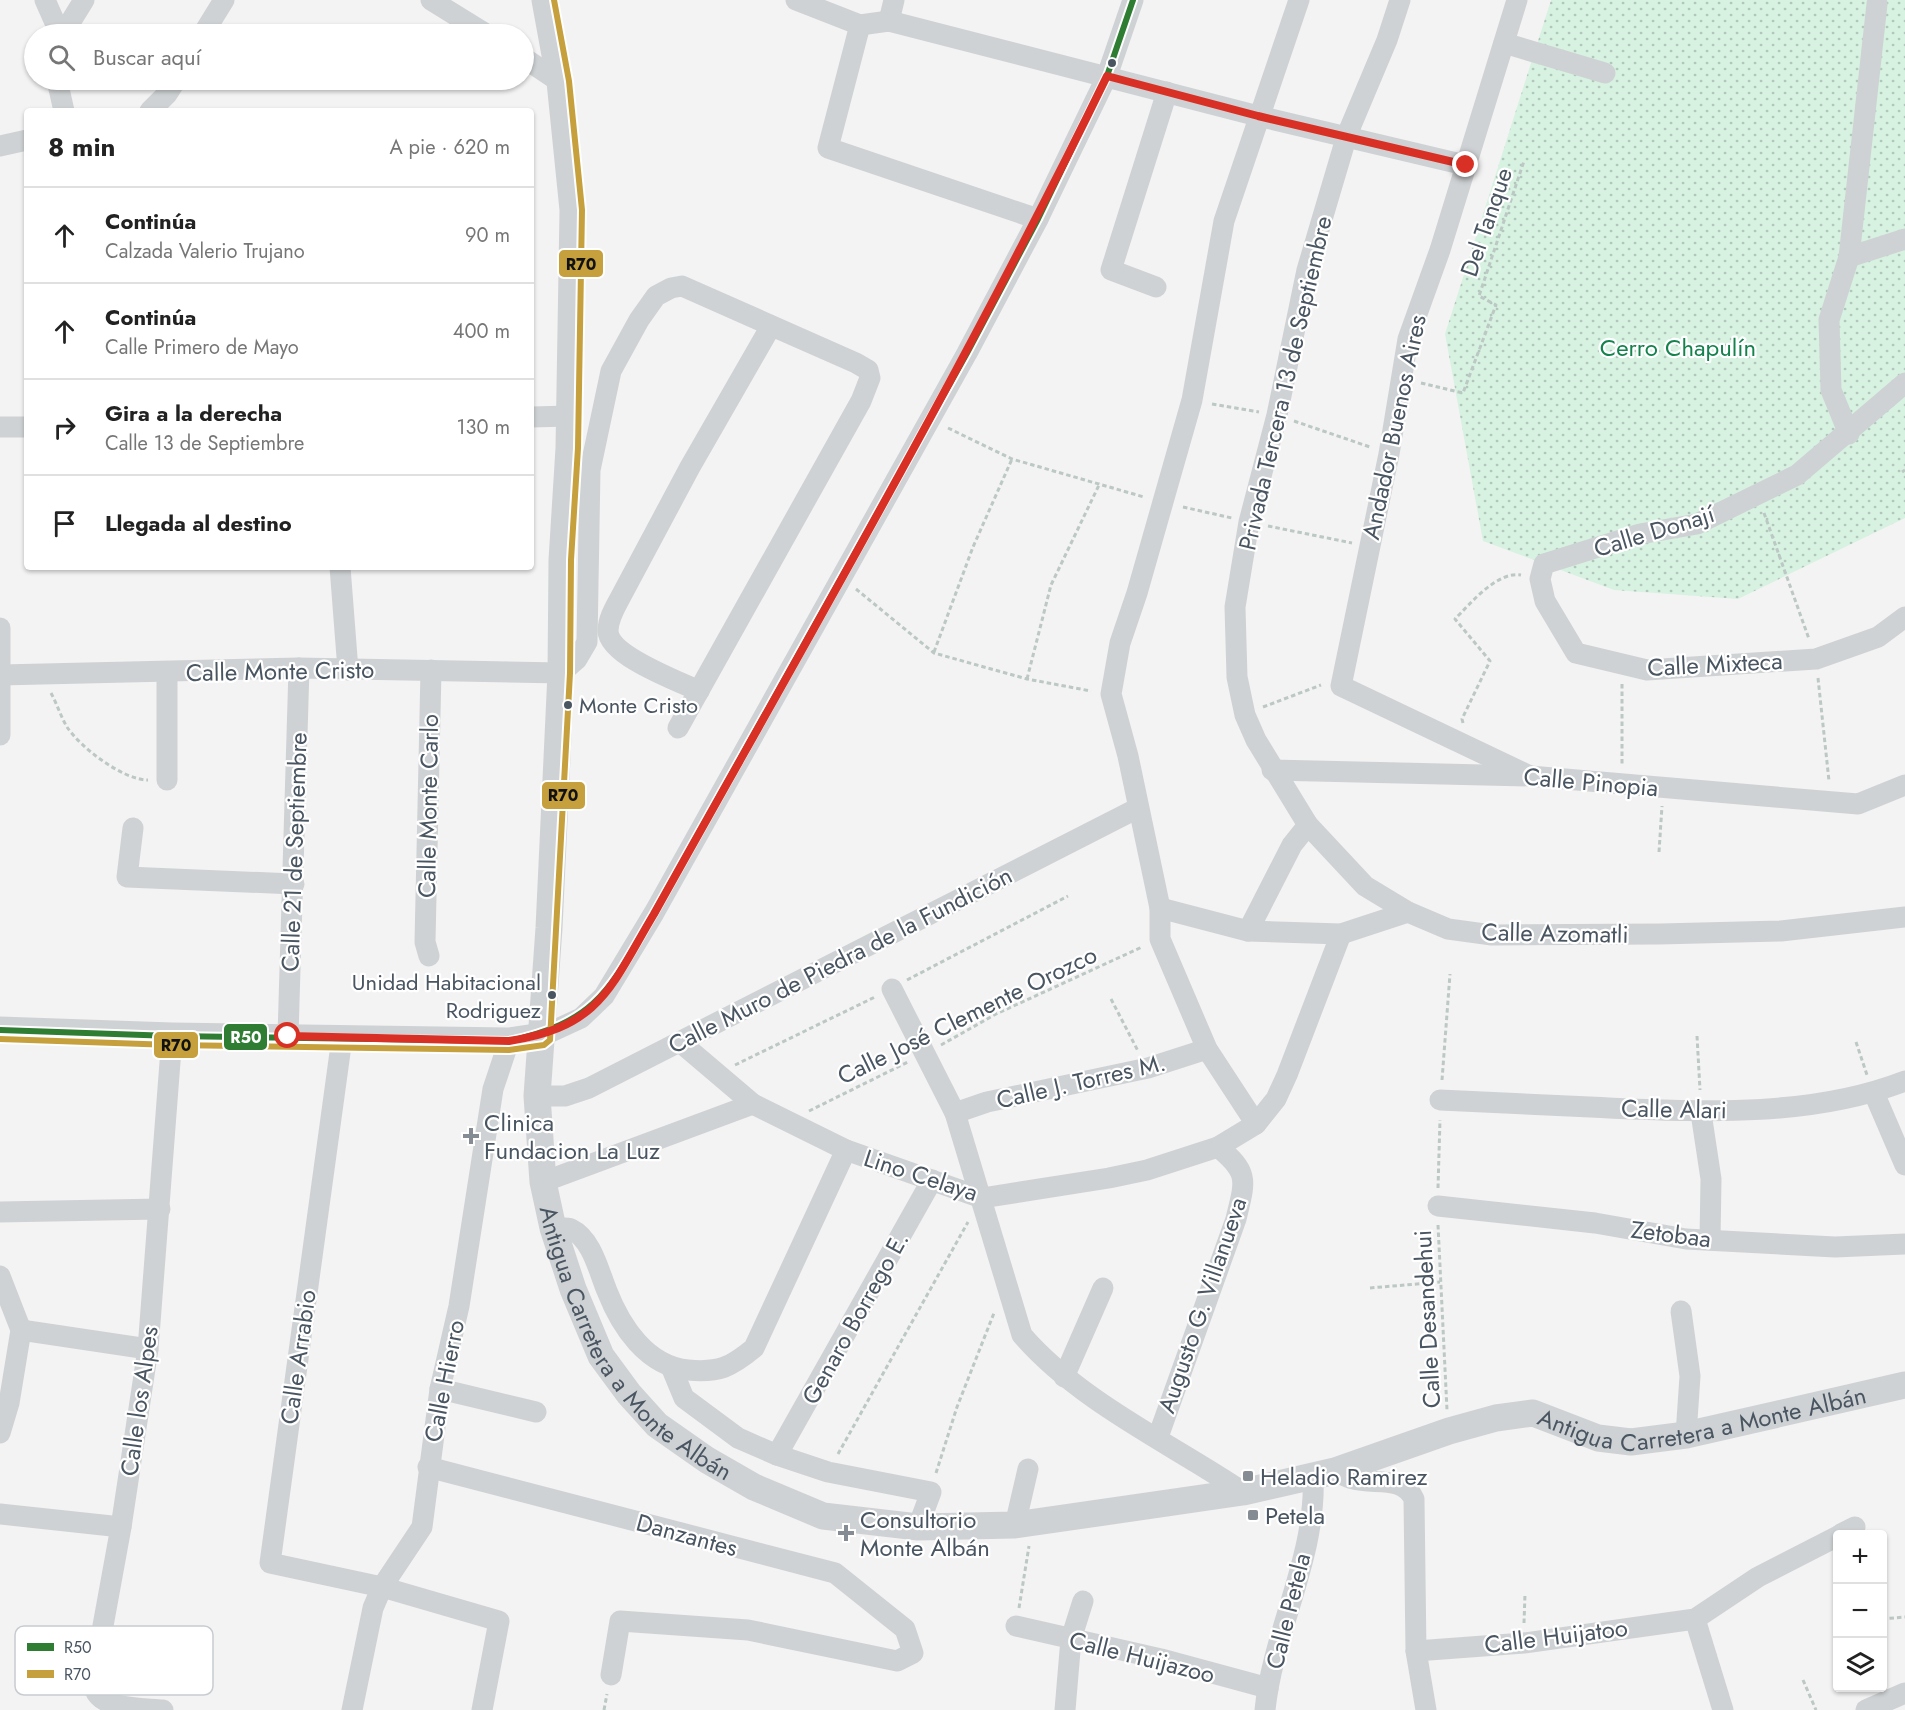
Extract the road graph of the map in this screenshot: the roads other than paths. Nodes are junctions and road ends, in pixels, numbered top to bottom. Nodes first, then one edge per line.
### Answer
1 (45, 0) edge
2 (84, 0) edge
3 (224, 0) edge
4 (431, 0) edge
5 (545, 0) edge
6 (796, 0) edge
7 (894, 0) edge
8 (1133, 0) edge
9 (1299, 0) edge
10 (1400, 0) edge
11 (1517, 0) edge
12 (1877, 3) dead end
13 (889, 21) junction
14 (56, 24) edge
15 (68, 24) edge
16 (209, 24) edge
17 (470, 24) edge
18 (860, 25) junction
19 (1503, 43) junction
20 (534, 64) edge
21 (1605, 74) dead end
22 (1107, 76) junction
23 (560, 81) junction
24 (59, 90) edge
25 (170, 90) edge
26 (1167, 92) junction
27 (63, 108) edge
28 (153, 108) edge
29 (1258, 116) junction
30 (1347, 135) junction
31 (24, 141) edge
32 (0, 146) edge
33 (1466, 165) junction
34 (1038, 219) junction
35 (1905, 239) edge
36 (1849, 257) junction
37 (1156, 287) dead end
38 (771, 326) junction
39 (1905, 383) edge
40 (570, 416) junction
41 (534, 417) edge
42 (0, 427) edge
43 (24, 427) edge
44 (1849, 434) junction
45 (340, 570) edge
46 (1545, 601) joint
47 (1905, 617) edge
48 (0, 628) edge
49 (299, 668) junction
50 (348, 670) junction
51 (432, 670) junction
52 (167, 672) junction
53 (561, 673) junction
54 (1, 675) edge
55 (699, 691) junction
56 (678, 729) dead end
57 (0, 735) edge
58 (1471, 748) junction
59 (1272, 770) junction
60 (1465, 773) junction
61 (1530, 776) junction
62 (167, 780) road end
63 (1905, 785) edge
64 (1138, 808) junction
65 (1308, 825) junction
66 (133, 828) dead end
67 (294, 884) junction
68 (1160, 908) junction
69 (1408, 912) junction
70 (1905, 916) edge
71 (1248, 931) junction
72 (1341, 934) junction
73 (427, 949) dead end
74 (892, 989) dead end
75 (0, 1030) edge
76 (172, 1036) junction
77 (288, 1036) junction
78 (542, 1036) junction
79 (342, 1038) junction
80 (509, 1041) junction
81 (680, 1042) junction
82 (1208, 1049) junction
83 (1905, 1081) edge
84 (1874, 1093) junction
85 (537, 1096) junction
86 (1440, 1100) dead end
87 (753, 1104) junction
88 (956, 1113) junction
89 (1701, 1113) junction
90 (1256, 1124) junction
91 (1218, 1147) junction
92 (846, 1150) junction
93 (1905, 1165) edge
94 (932, 1180) junction
95 (543, 1182) junction
96 (981, 1198) junction
97 (1438, 1206) road end
98 (159, 1209) junction
99 (0, 1212) edge
100 (553, 1228) junction
101 (1710, 1240) junction
102 (1905, 1244) edge
103 (0, 1276) edge
104 (1103, 1288) dead end
105 (1681, 1311) dead end
106 (21, 1330) junction
107 (148, 1349) junction
108 (672, 1369) junction
109 (1064, 1377) junction
110 (1905, 1385) edge
111 (440, 1389) junction
112 (536, 1412) dead end
113 (0, 1433) edge
114 (1686, 1435) junction
115 (1158, 1437) junction
116 (777, 1455) junction
117 (428, 1467) junction
118 (1028, 1468) dead end
119 (1324, 1474) junction
120 (1244, 1491) junction
121 (0, 1514) edge
122 (1024, 1524) junction
123 (121, 1527) junction
124 (918, 1527) junction
125 (1833, 1539) edge
126 (382, 1587) junction
127 (1083, 1601) dead end
128 (1695, 1619) junction
129 (103, 1626) edge
130 (1016, 1626) road end
131 (1071, 1639) junction
132 (1416, 1651) junction
133 (611, 1675) dead end
134 (1268, 1688) junction
135 (1905, 1694) edge
136 (100, 1695) edge
137 (163, 1710) edge
138 (352, 1710) edge
139 (482, 1710) edge
140 (1065, 1710) edge
141 (1265, 1710) edge
142 (1426, 1710) edge
143 (1723, 1710) edge
144 (1866, 1710) edge

1 - 14 street
2 - 15 street
3 - 16 street
4 - 17 street
5 - 23 street, Antigua Carretera a Monte Albán
6 - 18 street
7 - 13 street
8 - 22 street
9 - 29 street
10 - 30 street, Privada Tercera 13 de Septiembre
11 - 19 street, Andador Buenos Aires
12 - 36 street
13 - 18 street
13 - 22 street
18 - 34 street
19 - 21 street
19 - 33 street, Andador Buenos Aires
20 - 23 street
22 - 26 street
22 - 34 street
23 - 40 street, Antigua Carretera a Monte Albán
24 - 27 street
25 - 28 street
26 - 29 street
26 - 37 street
29 - 30 street
29 - 64 street
30 - 33 street
30 - 59 street, Privada Tercera 13 de Septiembre
31 - 32 street
33 - 58 street, Andador Buenos Aires
34 - 78 street
35 - 36 street
36 - 44 street
38 - 53 street
38 - 55 street
38 - 55 street
39 - 44 street, Calle Donají
40 - 41 street
40 - 53 street, Antigua Carretera a Monte Albán
42 - 43 street
44 - 46 street, Calle Donají
45 - 50 street
46 - 47 street, Calle Mixteca
48 - 54 street
49 - 50 street, Calle Monte Cristo
49 - 52 street, Calle Monte Cristo
49 - 67 street, Calle 21 de Septiembre
50 - 51 street, Calle Monte Cristo
51 - 53 street, Calle Monte Cristo
51 - 73 street, Calle Monte Carlo
52 - 54 street, Calle Monte Cristo
52 - 62 street
53 - 78 street, Antigua Carretera a Monte Albán
54 - 57 street
55 - 56 street
58 - 60 street
58 - 61 street
59 - 60 street, Calle Pinopia
59 - 65 street, Calle Azomatli
60 - 61 street, Calle Pinopia
61 - 63 street, Calle Pinopia
64 - 68 street
64 - 81 street, Calle Muro de Piedra de la Fundición
65 - 69 street, Calle Azomatli
65 - 71 street
66 - 67 street
67 - 77 street, Calle 21 de Septiembre
68 - 71 street
68 - 82 street
69 - 70 street, Calle Azomatli
69 - 72 street
71 - 72 street
72 - 90 street
74 - 88 street
75 - 76 street
76 - 77 street
76 - 98 street, Calle los Alpes
77 - 79 street
78 - 80 street
78 - 85 street, Antigua Carretera a Monte Albán
79 - 80 street
79 - 126 street, Calle Arrabio
80 - 111 street, Calle Hierro
81 - 85 street, Calle Muro de Piedra de la Fundición
81 - 87 street, Lino Celaya
82 - 88 street, Calle J. Torres M.
82 - 90 street
83 - 84 street, Calle Alari
84 - 89 street, Calle Alari
84 - 93 street
85 - 95 street, Antigua Carretera a Monte Albán
86 - 89 street, Calle Alari
87 - 92 street, Lino Celaya
87 - 95 street
88 - 96 street
89 - 101 street
90 - 91 street, Lino Celaya
91 - 96 street, Lino Celaya
91 - 115 street, Augusto G. Villanueva
92 - 94 street, Lino Celaya
92 - 108 street
94 - 96 street, Lino Celaya
94 - 116 street, Genaro Borrego E.
95 - 100 street, Antigua Carretera a Monte Albán
96 - 109 street
97 - 101 street, Zetobaa
98 - 99 street
98 - 107 street, Calle los Alpes
100 - 108 street
100 - 124 street, Antigua Carretera a Monte Albán
101 - 102 street, Zetobaa
103 - 106 street
104 - 109 street
105 - 114 street
106 - 107 street
106 - 113 street
107 - 123 street, Calle los Alpes
108 - 116 street
109 - 115 street
110 - 114 street, Antigua Carretera a Monte Albán
111 - 112 street
111 - 117 street, Calle Hierro
114 - 119 street, Antigua Carretera a Monte Albán
115 - 120 street
116 - 124 street
117 - 126 street, Calle Hierro
117 - 133 street, Danzantes
118 - 122 street
119 - 120 street, Antigua Carretera a Monte Albán
119 - 132 street
119 - 134 street, Calle Petela
120 - 122 street, Antigua Carretera a Monte Albán
121 - 123 street
122 - 124 street, Antigua Carretera a Monte Albán
123 - 129 street, Calle los Alpes
125 - 128 street, Calle Huijatoo
126 - 138 street, Calle Hierro
126 - 139 street
127 - 131 street
128 - 132 street, Calle Huijatoo
128 - 143 street
130 - 131 street, Calle Huijazoo
131 - 134 street, Calle Huijazoo
131 - 140 street
132 - 142 street
134 - 141 street, Calle Petela
135 - 144 street
136 - 137 street, Calle los Alpes

